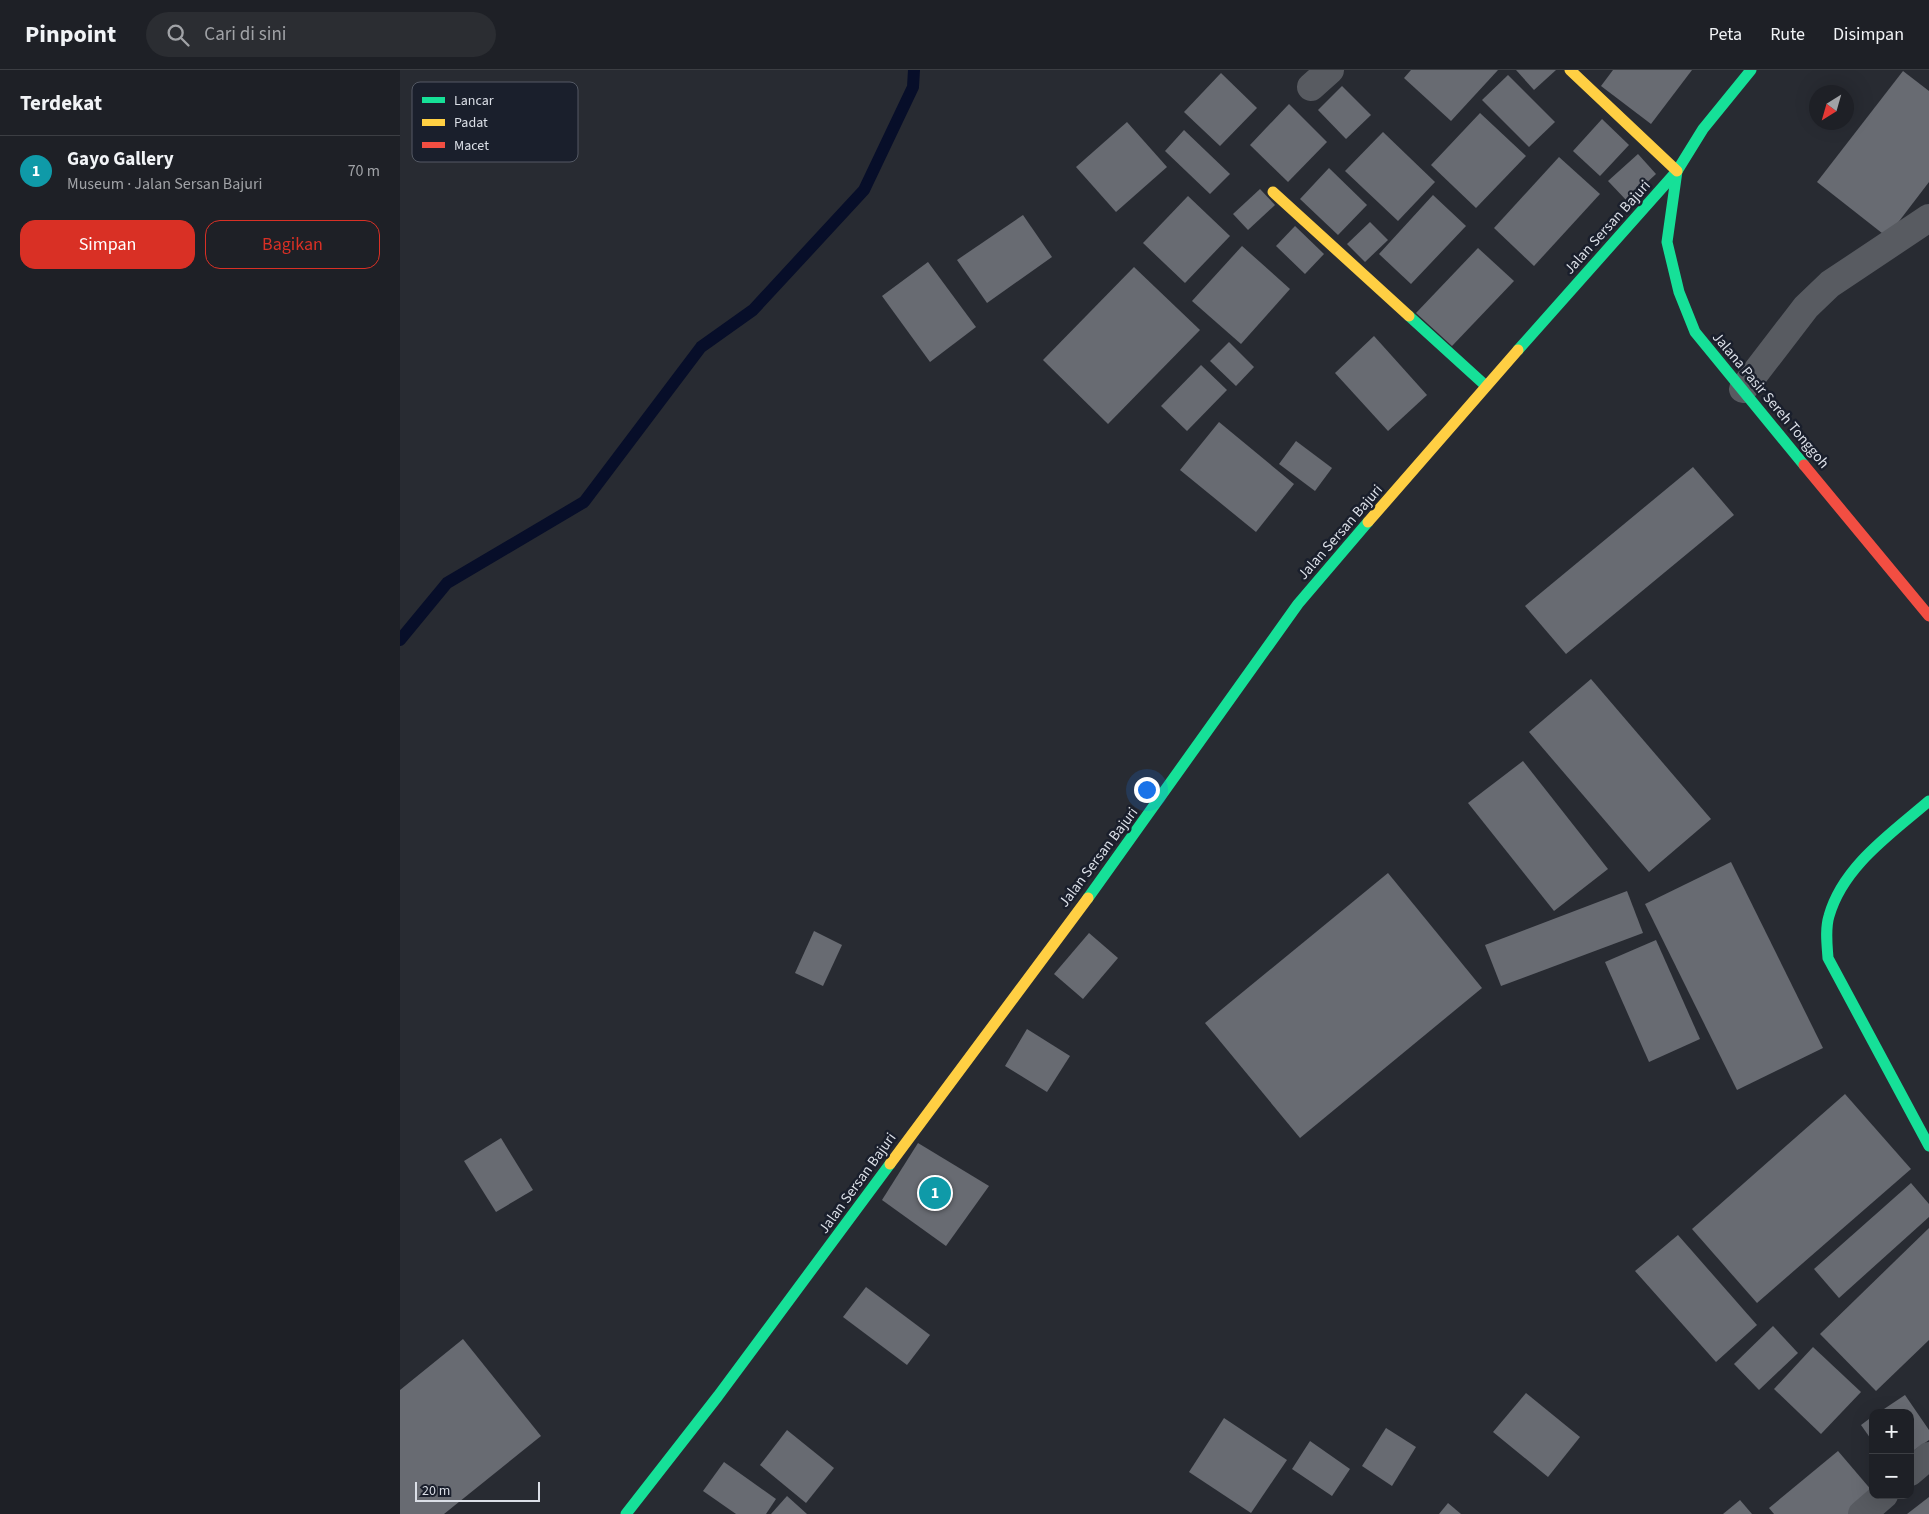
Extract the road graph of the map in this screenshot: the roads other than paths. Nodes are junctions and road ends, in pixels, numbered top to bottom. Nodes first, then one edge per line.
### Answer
1 (1570, 70) edge
2 (1751, 70) edge
3 (1677, 171) junction
4 (1273, 192) dead end
5 (1929, 218) edge
6 (1486, 386) junction
7 (1743, 389) junction
8 (1929, 616) edge
9 (1929, 801) edge
10 (1929, 1146) edge
11 (1929, 1456) edge
12 (1914, 1469) edge
13 (1879, 1499) edge
14 (626, 1514) edge
15 (1862, 1514) edge

1 - 3 main road
2 - 3 main road
3 - 6 main road, Jalan Sersan Bajuri
3 - 7 main road, Jalana Pasir Sereh Tonggoh
4 - 6 main road
5 - 7 street
6 - 14 main road, Jalan Sersan Bajuri
7 - 8 main road, Jalana Pasir Sereh Tonggoh
9 - 10 main road
11 - 12 street
13 - 15 street

